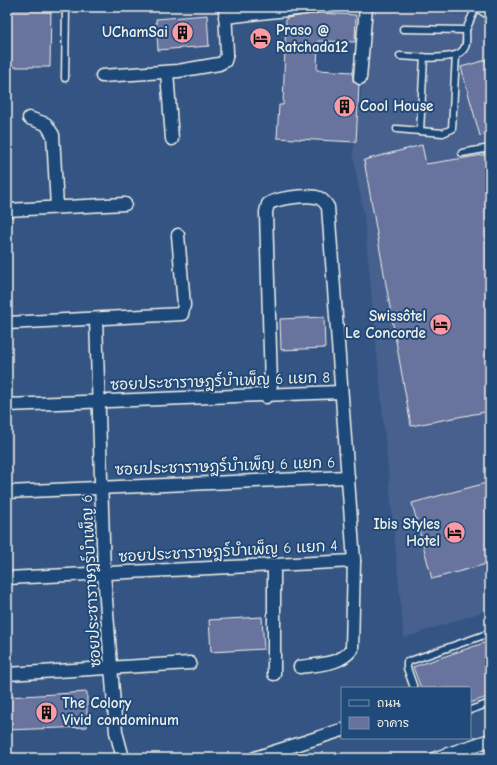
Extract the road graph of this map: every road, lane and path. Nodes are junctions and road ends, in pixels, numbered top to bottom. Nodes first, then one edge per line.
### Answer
1 (66, 7) edge
2 (314, 7) edge
3 (366, 7) edge
4 (476, 7) edge
5 (482, 7) edge
6 (225, 12) edge
7 (490, 13) edge
8 (403, 29) dead end
9 (466, 30) junction
10 (456, 55) junction
11 (400, 56) dead end
12 (424, 58) junction
13 (167, 72) junction
14 (102, 76) dead end
15 (65, 78) dead end
16 (360, 78) dead end
17 (29, 118) dead end
18 (397, 129) dead end
19 (420, 131) junction
20 (172, 139) dead end
21 (490, 148) edge
22 (462, 153) dead end
23 (125, 204) dead end
24 (57, 207) junction
25 (7, 210) edge
26 (178, 235) dead end
27 (96, 319) junction
28 (7, 323) edge
29 (340, 392) junction
30 (266, 396) junction
31 (100, 401) junction
32 (7, 405) edge
33 (348, 477) junction
34 (102, 487) junction
35 (7, 492) edge
36 (354, 561) junction
37 (274, 565) junction
38 (104, 573) junction
39 (7, 578) edge
40 (490, 633) edge
41 (190, 664) dead end
42 (300, 667) dead end
43 (110, 668) junction
44 (7, 674) edge
45 (274, 674) dead end
46 (414, 687) edge
47 (490, 703) edge
48 (471, 710) edge
49 (341, 730) edge
50 (490, 740) edge
51 (123, 758) edge
52 (255, 758) edge
53 (436, 758) edge

1 - 15 lane
2 - 6 street
3 - 16 street
4 - 9 lane
5 - 7 street
6 - 13 street
8 - 9 lane
9 - 10 lane
10 - 12 lane
10 - 19 lane
11 - 12 lane
12 - 19 lane
13 - 14 street
13 - 20 street
17 - 24 street
18 - 19 lane
21 - 22 lane
23 - 24 street
24 - 25 street
26 - 27 street
27 - 28 street
27 - 31 street, ซอยประชาราษฎร์บำเพ็ญ 6
29 - 30 street, ซอยประชาราษฎร์บำเพ็ญ 6 แยก 8
29 - 30 street
29 - 33 street
30 - 31 street, ซอยประชาราษฎร์บำเพ็ญ 6 แยก 8
31 - 32 street, ซอยประชาราษฎร์บำเพ็ญ 6 แยก 8
31 - 34 street, ซอยประชาราษฎร์บำเพ็ญ 6
33 - 34 street, ซอยประชาราษฎร์บำเพ็ญ 6 แยก 6
33 - 36 street
34 - 35 street, ซอยประชาราษฎร์บำเพ็ญ 6 แยก 6
34 - 38 street, ซอยประชาราษฎร์บำเพ็ญ 6
36 - 37 street, ซอยประชาราษฎร์บำเพ็ญ 6 แยก 4
36 - 42 street
37 - 38 street, ซอยประชาราษฎร์บำเพ็ญ 6 แยก 4
37 - 45 street
38 - 39 street, ซอยประชาราษฎร์บำเพ็ญ 6 แยก 4
38 - 43 street, ซอยประชาราษฎร์บำเพ็ญ 6
40 - 46 lane
41 - 43 street
43 - 44 street
43 - 51 street, ซอยประชาราษฎร์บำเพ็ญ 6
47 - 48 lane
49 - 52 street
50 - 53 street

